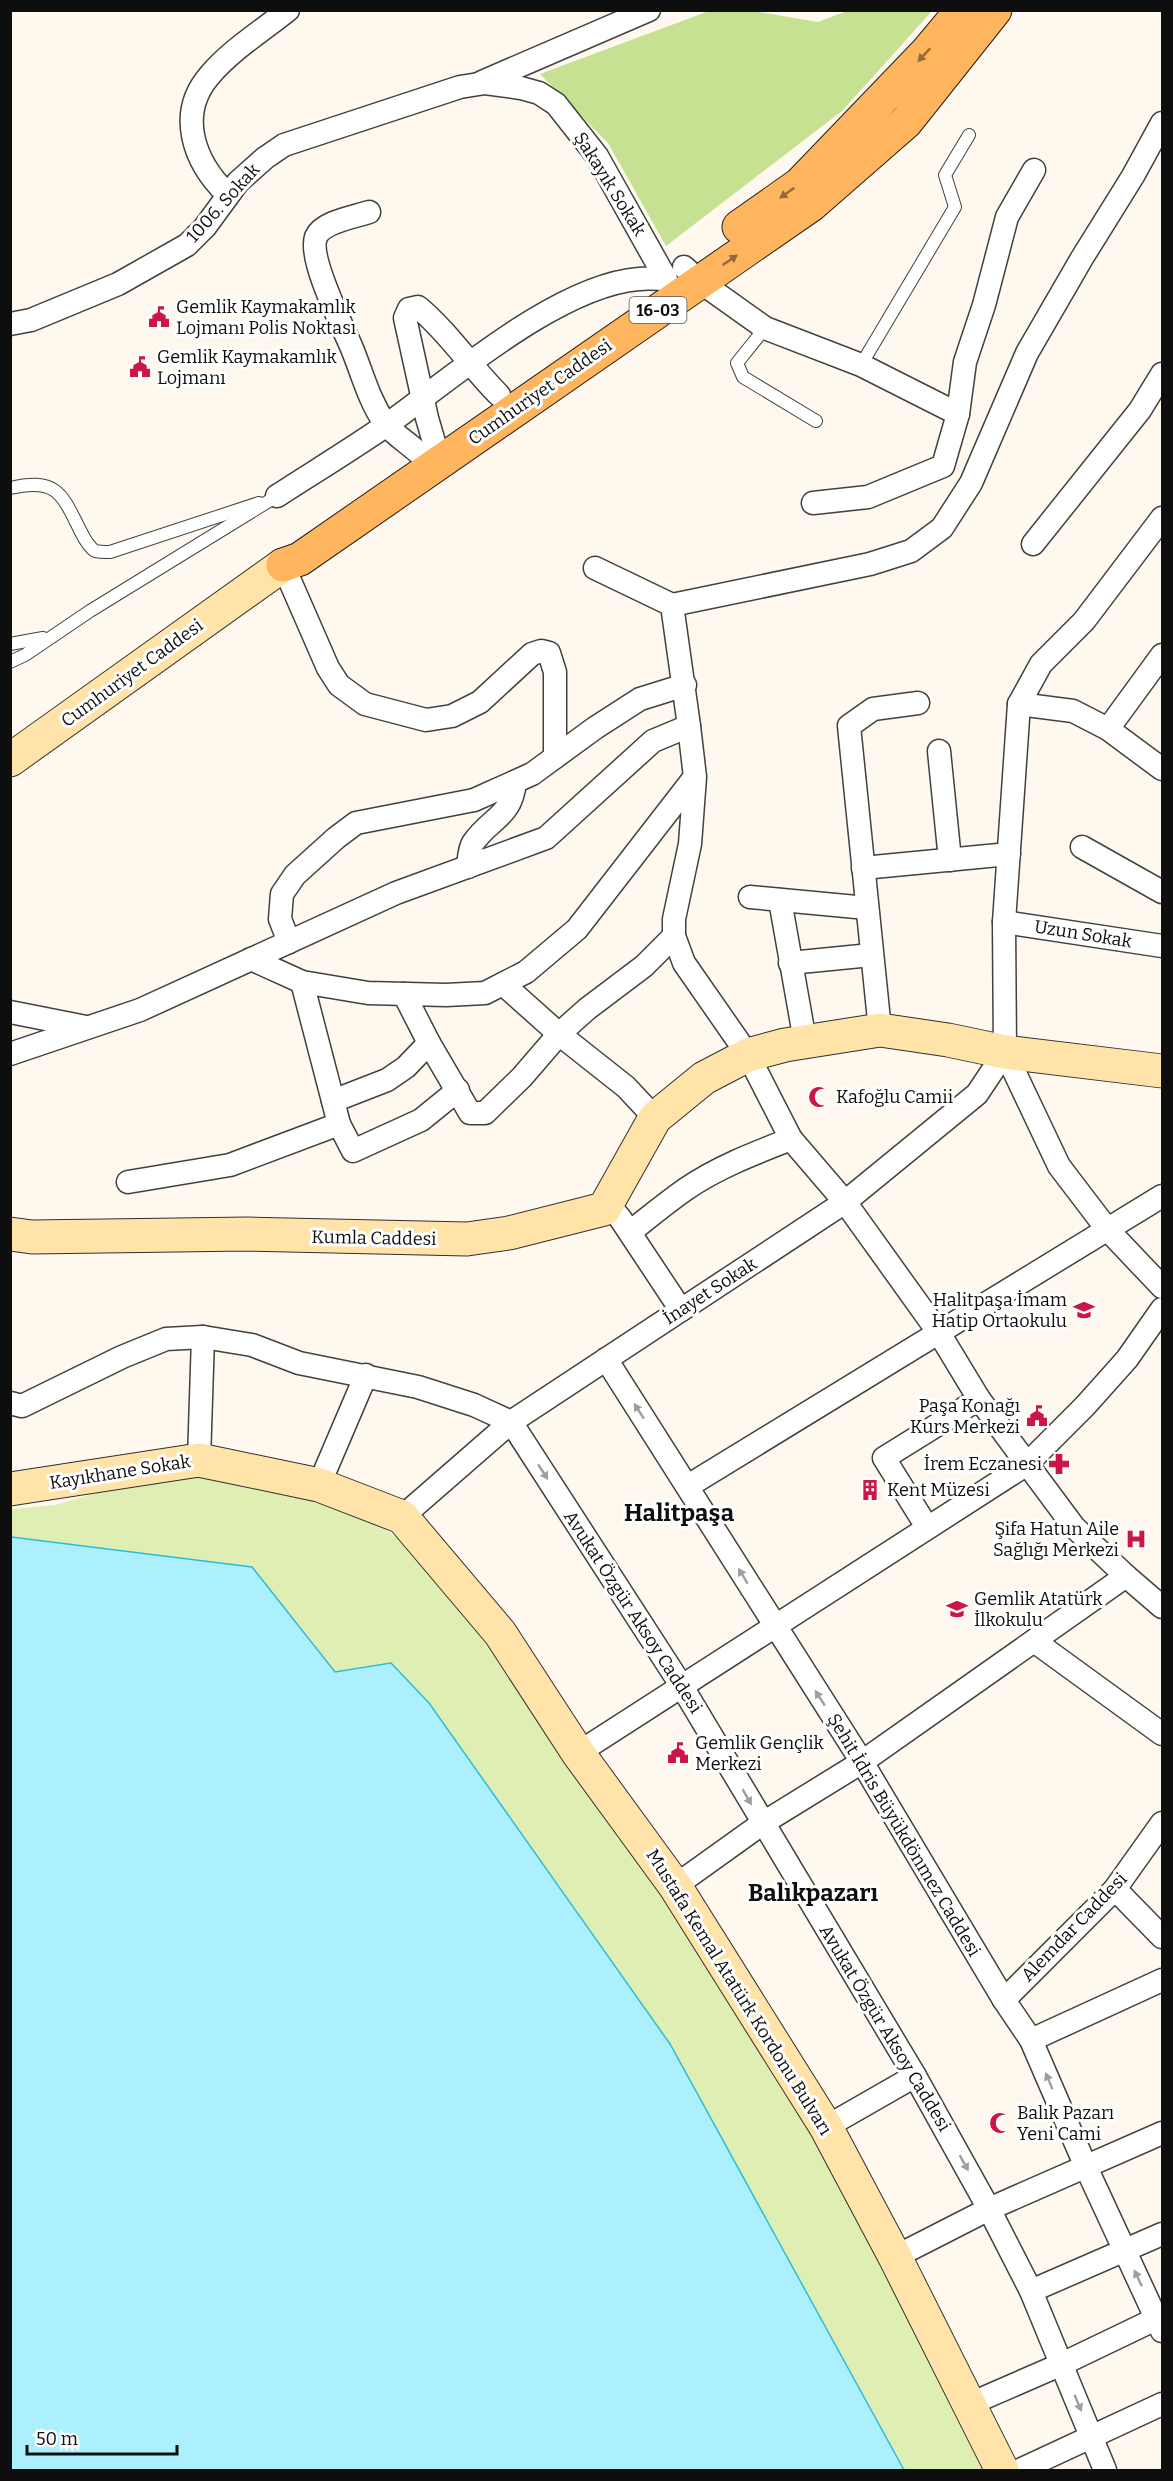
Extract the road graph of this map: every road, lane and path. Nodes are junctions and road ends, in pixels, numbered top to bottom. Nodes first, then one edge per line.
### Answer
1 (288, 10) edge
2 (649, 10) edge
3 (962, 10) edge
4 (995, 10) edge
5 (1016, 10) edge
6 (475, 85) junction
7 (906, 122) junction
8 (1162, 123) edge
9 (969, 135) dead end
10 (1034, 170) dead end
11 (228, 194) junction
12 (369, 212) dead end
13 (683, 276) junction
14 (10, 324) edge
15 (765, 328) junction
16 (469, 363) junction
17 (861, 365) junction
18 (1162, 374) edge
19 (499, 395) junction
20 (423, 398) junction
21 (958, 414) junction
22 (816, 421) dead end
23 (386, 425) junction
24 (426, 447) junction
25 (943, 466) junction
26 (971, 483) junction
27 (10, 488) edge
28 (277, 496) junction
29 (813, 503) dead end
30 (1162, 518) edge
31 (1033, 544) dead end
32 (283, 566) junction
33 (595, 568) dead end
34 (672, 605) junction
35 (56, 635) junction
36 (10, 644) edge
37 (10, 662) edge
38 (1160, 664) edge
39 (685, 685) junction
40 (918, 703) dead end
41 (1019, 704) junction
42 (689, 726) junction
43 (1108, 729) junction
44 (939, 751) dead end
45 (555, 757) junction
46 (10, 760) edge
47 (1162, 769) edge
48 (695, 777) junction
49 (515, 782) junction
50 (1082, 847) dead end
51 (1009, 854) junction
52 (950, 860) junction
53 (468, 867) junction
54 (863, 868) junction
55 (1162, 892) edge
56 (750, 897) dead end
57 (780, 900) junction
58 (867, 908) junction
59 (1004, 922) junction
60 (674, 936) junction
61 (289, 942) junction
62 (1161, 942) edge
63 (871, 955) junction
64 (250, 959) junction
65 (790, 963) junction
66 (302, 982) junction
67 (503, 984) junction
68 (404, 994) junction
69 (10, 1012) edge
70 (88, 1028) junction
71 (880, 1030) junction
72 (559, 1034) junction
73 (805, 1041) junction
74 (429, 1043) junction
75 (1005, 1052) junction
76 (10, 1054) edge
77 (748, 1055) junction
78 (1162, 1071) edge
79 (458, 1090) junction
80 (333, 1101) junction
81 (655, 1118) junction
82 (339, 1124) junction
83 (791, 1139) junction
84 (128, 1182) dead end
85 (1162, 1196) edge
86 (845, 1202) junction
87 (604, 1209) junction
88 (1107, 1229) junction
89 (630, 1232) junction
90 (10, 1234) edge
91 (1162, 1287) edge
92 (1162, 1309) edge
93 (681, 1310) junction
94 (939, 1333) junction
95 (202, 1337) junction
96 (606, 1359) junction
97 (366, 1375) junction
98 (979, 1399) junction
99 (10, 1402) edge
100 (511, 1422) junction
101 (199, 1460) junction
102 (1027, 1464) junction
103 (319, 1485) junction
104 (688, 1486) junction
105 (10, 1489) edge
106 (402, 1517) junction
107 (927, 1527) junction
108 (1126, 1576) junction
109 (1162, 1606) edge
110 (774, 1626) junction
111 (1034, 1641) junction
112 (681, 1685) junction
113 (1162, 1734) edge
114 (578, 1753) junction
115 (862, 1762) junction
116 (763, 1823) junction
117 (1162, 1823) edge
118 (675, 1886) junction
119 (1115, 1888) junction
120 (1162, 1937) edge
121 (1162, 1980) edge
122 (1004, 2000) junction
123 (1031, 2040) junction
124 (915, 2076) junction
125 (826, 2127) junction
126 (1162, 2133) edge
127 (1086, 2166) junction
128 (989, 2209) junction
129 (1162, 2234) edge
130 (1125, 2251) junction
131 (895, 2256) junction
132 (1031, 2290) junction
133 (1161, 2322) edge
134 (1062, 2364) junction
135 (970, 2404) junction
136 (1162, 2404) edge
137 (1092, 2436) junction
138 (1002, 2470) edge
139 (1020, 2470) edge
140 (1106, 2470) edge

1 - 11 street
2 - 6 street
3 -> 13 main road, Cumhuriyet Caddesi / 16-03
4 - 7 main road, Cumhuriyet Caddesi / 16-03
5 - 7 main road
6 - 11 street, 1006. Sokak
6 - 13 street, Şakayık Sokak
13 -> 7 main road, Cumhuriyet Caddesi / 16-03
8 - 26 street
9 - 17 lane
10 - 21 street
11 - 14 street, 1006. Sokak
12 - 23 street
13 - 15 street
13 - 16 street
13 - 19 main road, Cumhuriyet Caddesi / 16-03
13 - 32 main road, Cumhuriyet Caddesi / 16-03
15 - 17 street
15 - 22 lane
16 - 19 street
16 - 20 street
16 - 20 street
17 - 21 street
18 - 31 street
19 - 24 main road, Cumhuriyet Caddesi / 16-03
20 - 23 street
20 - 24 street
21 - 25 street
23 - 24 street
23 - 28 street
24 - 32 main road, Cumhuriyet Caddesi / 16-03
25 - 26 street
25 - 29 street
26 - 34 street
27 - 28 lane
28 - 35 lane
30 - 41 street
32 - 45 street
32 - 46 street, Cumhuriyet Caddesi / 16-03
33 - 34 street
34 - 39 street
35 - 36 lane
35 - 37 lane
38 - 43 street
39 - 42 street
39 - 45 street
40 - 54 street
41 - 43 street
41 - 51 street
42 - 48 street
42 - 53 street
43 - 47 street
44 - 52 street
45 - 49 street
48 - 60 street
48 - 67 street
49 - 53 street
49 - 61 street
50 - 55 street
51 - 52 street
51 - 59 street
52 - 54 street
53 - 61 street
54 - 58 street
56 - 57 street
57 - 58 street
57 - 65 street
58 - 63 street
59 - 62 street, Uzun Sokak
59 - 75 street
60 - 72 street
60 - 77 street
61 - 64 street
63 - 65 street
63 - 71 street
64 - 66 street
64 - 70 street
65 - 73 street
66 - 68 street
66 - 80 street
67 - 68 street
67 - 72 street
68 - 74 street
69 - 70 street
70 - 76 street
71 - 73 street
71 - 75 street
72 - 79 street
72 - 81 street
73 - 77 street
74 - 79 street
74 - 80 street
75 - 78 street
75 - 86 street, İnayet Sokak
75 - 88 street
77 - 81 street
77 - 83 street
79 - 82 street
80 - 82 street
81 - 87 street
82 - 84 street
83 - 86 street
83 - 89 street
85 - 88 street
86 - 93 street, İnayet Sokak
86 - 94 street
87 - 89 street
87 - 90 street, Kumla Caddesi
88 - 91 street
88 - 94 street
89 - 93 street
92 - 102 street
93 - 96 street, İnayet Sokak
94 - 98 street
94 - 104 street
95 - 97 street
95 - 99 street
95 - 101 street
96 - 100 street, İnayet Sokak
104 -> 96 street, Şehit İdris Büyükdönmez Caddesi
97 - 100 street
97 - 103 street
98 - 102 street
98 - 107 street
100 - 106 street, İnayet Sokak
100 -> 112 street, Avukat Özgür Aksoy Caddesi
101 - 103 street, Kayıkhane Sokak
101 - 105 street, Kayıkhane Sokak
102 - 107 street
102 - 108 street
103 - 106 street, Kayıkhane Sokak
110 -> 104 street, Şehit İdris Büyükdönmez Caddesi
106 - 114 street, Mustafa Kemal Atatürk Kordonu Bulvarı
107 - 110 street
108 - 109 street
108 - 111 street
110 - 112 street
115 -> 110 street, Şehit İdris Büyükdönmez Caddesi
111 - 113 street
111 - 115 street
112 - 114 street
112 -> 116 street, Avukat Özgür Aksoy Caddesi
114 - 118 street, Mustafa Kemal Atatürk Kordonu Bulvarı
115 - 116 street
115 - 122 street, Şehit İdris Büyükdönmez Caddesi
116 - 118 street
116 - 124 street, Avukat Özgür Aksoy Caddesi
117 - 119 street, Alemdar Caddesi
118 - 125 street, Mustafa Kemal Atatürk Kordonu Bulvarı
119 - 120 street
119 - 122 street, Alemdar Caddesi
121 - 123 street
122 - 123 street, Şehit İdris Büyükdönmez Caddesi
127 -> 123 street, Şehit İdris Büyükdönmez Caddesi
124 - 125 street
124 -> 128 street, Avukat Özgür Aksoy Caddesi
125 - 131 street, Mustafa Kemal Atatürk Kordonu Bulvarı
126 - 127 street
127 - 128 street
127 - 130 street, Şehit İdris Büyükdönmez Caddesi
128 - 131 street
128 - 132 street, Avukat Özgür Aksoy Caddesi
129 - 130 street
130 - 132 street
133 -> 130 street, Şehit İdris Büyükdönmez Caddesi
131 - 135 street, Mustafa Kemal Atatürk Kordonu Bulvarı
132 - 134 street, Avukat Özgür Aksoy Caddesi
133 - 134 street
134 - 135 street
134 -> 137 street, Avukat Özgür Aksoy Caddesi
135 - 138 street, Mustafa Kemal Atatürk Kordonu Bulvarı
136 - 137 street
137 - 139 street
137 - 140 street, Avukat Özgür Aksoy Caddesi

